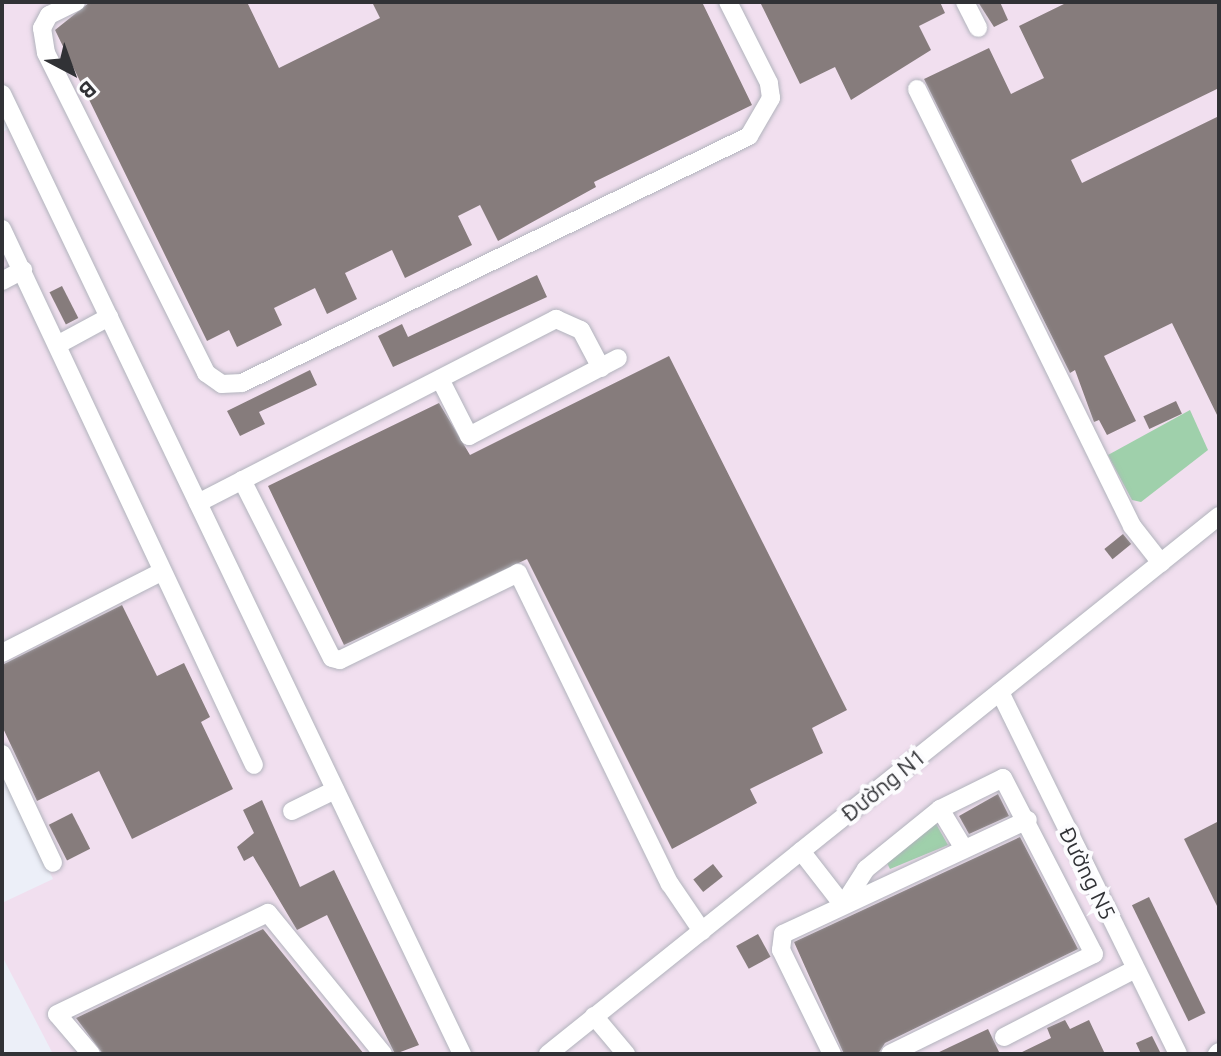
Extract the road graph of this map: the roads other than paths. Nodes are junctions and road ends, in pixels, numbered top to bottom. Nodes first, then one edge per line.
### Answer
1 (76, 2) edge
2 (728, 2) edge
3 (965, 2) edge
4 (978, 28) dead end
5 (917, 89) dead end
6 (2, 94) edge
7 (2, 229) edge
8 (23, 270) junction
9 (2, 281) edge
10 (109, 317) junction
11 (59, 344) junction
12 (618, 358) dead end
13 (601, 368) junction
14 (440, 379) junction
15 (242, 480) junction
16 (198, 503) junction
17 (1219, 516) edge
18 (1161, 563) junction
19 (161, 572) junction
20 (2, 653) edge
21 (1000, 692) junction
22 (2, 754) edge
23 (254, 765) dead end
24 (335, 790) junction
25 (940, 809) junction
26 (292, 811) dead end
27 (1028, 820) junction
28 (963, 847) junction
29 (801, 851) junction
30 (53, 863) dead end
31 (843, 905) junction
32 (702, 931) junction
33 (1135, 969) junction
34 (594, 1016) junction
35 (1004, 1037) dead end
36 (91, 1054) edge
37 (383, 1054) edge
38 (462, 1054) edge
39 (549, 1054) edge
40 (626, 1054) edge
41 (832, 1054) edge
42 (890, 1054) edge
43 (1178, 1054) edge

1 - 2 street
3 - 4 street
5 - 18 street
6 - 10 street
7 - 8 street
8 - 9 street
8 - 11 street
10 - 11 street
10 - 16 street
11 - 19 street
12 - 13 street
13 - 14 street
13 - 14 street
14 - 15 street
15 - 16 street
15 - 32 street
16 - 24 street
17 - 18 street, Đường N1
18 - 21 street, Đường N1
19 - 20 street
19 - 23 street
21 - 29 street, Đường N1
21 - 33 street, Đường N5
22 - 30 street
24 - 26 street
24 - 38 street
25 - 27 street
25 - 28 street
25 - 31 street
27 - 28 street
27 - 42 street
28 - 31 street
29 - 31 street
29 - 32 street, Đường N1
31 - 41 street
32 - 34 street, Đường N1
33 - 35 street
33 - 43 street, Đường N5
34 - 39 street, Đường N1
34 - 40 street
36 - 37 street

